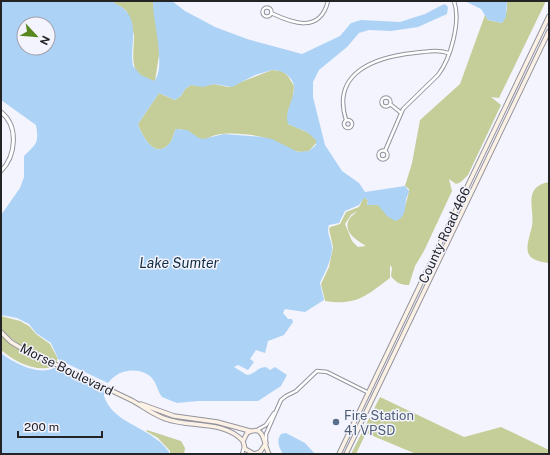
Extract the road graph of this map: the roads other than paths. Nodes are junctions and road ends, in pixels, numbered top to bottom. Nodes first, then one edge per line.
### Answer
1 (328, 1) edge
2 (454, 1) edge
3 (271, 13) dead end
4 (549, 16) edge
5 (549, 30) edge
6 (448, 53) junction
7 (390, 104) dead end
8 (1, 112) edge
9 (400, 112) junction
10 (5, 115) junction
11 (1, 119) edge
12 (346, 120) dead end
13 (385, 151) dead end
14 (1, 171) edge
15 (1, 332) edge
16 (369, 393) junction
17 (375, 396) junction
18 (136, 403) junction
19 (278, 407) junction
20 (250, 431) junction
21 (256, 431) junction
22 (243, 441) junction
23 (266, 442) junction
24 (244, 447) junction
25 (242, 454) edge
26 (255, 454) edge
27 (269, 454) edge
28 (340, 454) edge
29 (346, 454) edge

1 - 3 street
2 - 6 street
4 - 16 main road, County Road 466
5 - 17 main road, County Road 466
6 - 9 street
6 - 12 street
7 - 9 street
8 - 10 street
9 - 13 street
10 - 11 street
10 - 14 street
15 - 18 main road, Morse Boulevard
16 - 17 street
16 - 19 street
16 - 28 main road, County Road 466
17 - 29 main road, County Road 466
18 - 20 main road, Morse Boulevard
18 - 22 main road, Morse Boulevard
19 - 21 street
19 - 23 street
20 - 21 main road
20 - 22 main road
21 - 23 main road
22 - 24 main road
23 - 26 main road
23 - 27 main road
24 - 25 street
24 - 26 main road

